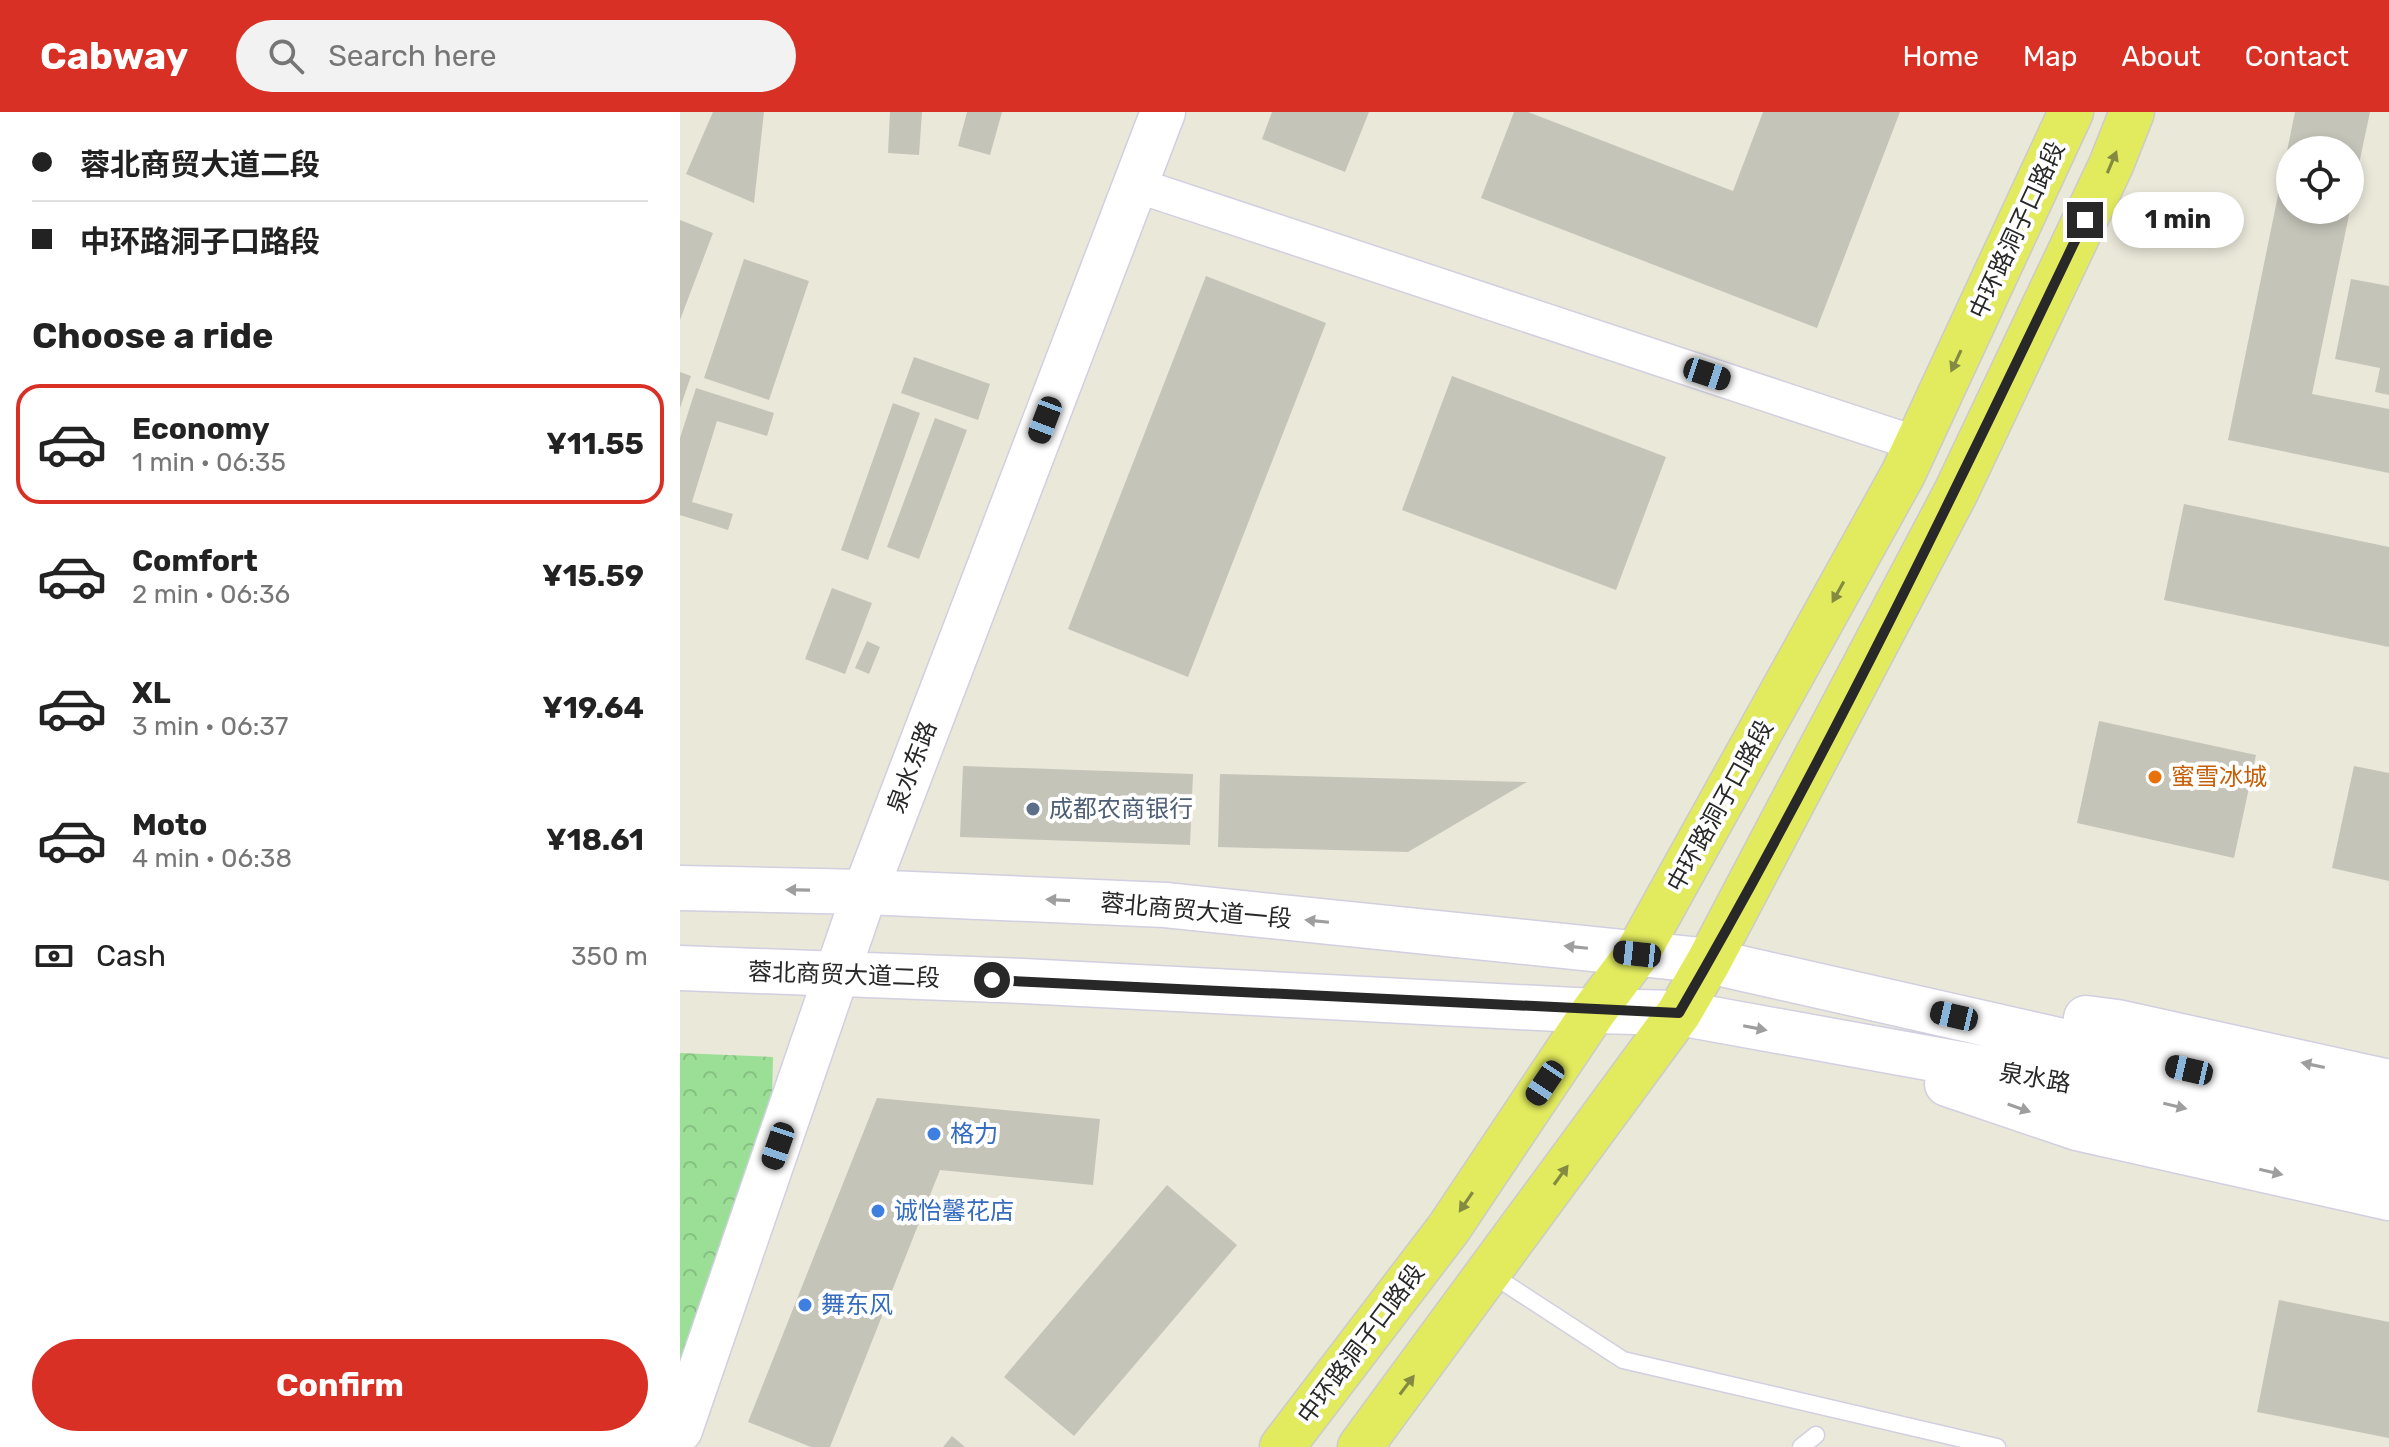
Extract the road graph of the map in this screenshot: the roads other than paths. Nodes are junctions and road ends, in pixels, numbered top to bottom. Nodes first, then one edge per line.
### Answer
1 (1163, 112) edge
2 (2071, 112) edge
3 (2132, 112) edge
4 (1136, 185) junction
5 (1917, 444) junction
6 (680, 888) edge
7 (865, 892) junction
8 (1637, 954) junction
9 (1709, 961) junction
10 (680, 968) edge
11 (837, 975) junction
12 (1834, 989) junction
13 (1594, 1011) junction
14 (1679, 1013) junction
15 (1813, 1039) junction
16 (2102, 1070) junction
17 (2389, 1082) edge
18 (2389, 1115) edge
19 (2389, 1154) edge
20 (2389, 1198) edge
21 (1490, 1273) junction
22 (680, 1430) edge
23 (1816, 1435) dead end
24 (1282, 1447) edge
25 (1360, 1447) edge
26 (1801, 1447) edge
27 (1997, 1447) edge

1 - 4 main road, 泉水东路
2 -> 5 main road, 中环路洞子口路段
9 -> 3 main road
4 - 5 street
4 - 7 main road, 泉水东路
5 -> 8 main road, 中环路洞子口路段
7 -> 6 main road, 蓉北商贸大道一段
8 -> 7 main road, 蓉北商贸大道一段
7 - 11 main road, 泉水东路
8 - 9 main road, 蓉北商贸大道一段
8 - 13 main road, 中环路洞子口路段
9 - 12 main road, 蓉北商贸大道一段
9 - 14 main road
10 - 11 main road, 蓉北商贸大道二段
11 - 13 main road, 蓉北商贸大道二段
11 - 22 main road, 泉水东路
12 - 16 main road
17 -> 12 main road
13 - 14 main road, 蓉北商贸大道二段
13 -> 24 main road, 中环路洞子口路段
14 -> 15 main road, 泉水路
21 -> 14 main road
15 - 16 main road, 泉水路
15 -> 20 main road
16 - 18 main road
16 -> 19 main road, 泉水路
25 -> 21 main road
21 - 27 lane
23 - 26 lane

